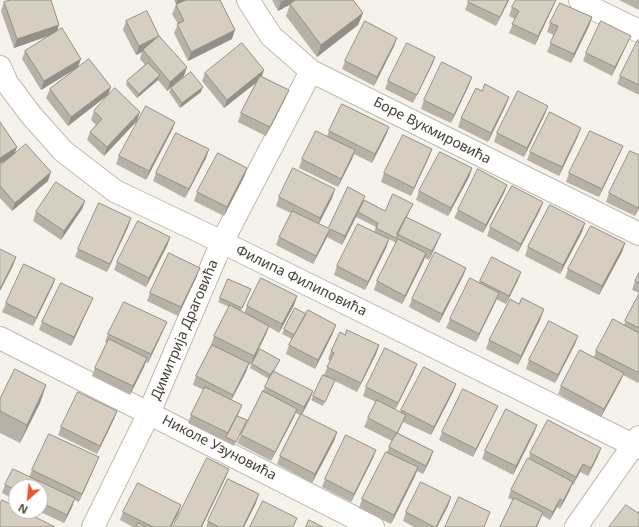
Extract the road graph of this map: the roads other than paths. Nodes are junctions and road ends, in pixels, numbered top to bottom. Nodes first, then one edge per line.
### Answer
1 (248, 0) edge
2 (580, 0) edge
3 (639, 31) edge
4 (0, 67) edge
5 (311, 71) junction
6 (639, 234) edge
7 (222, 242) junction
8 (0, 338) edge
9 (149, 413) junction
10 (637, 443) edge
11 (94, 527) edge
12 (373, 527) edge
13 (576, 527) edge

1 - 5 street, Боре Вукмировића
2 - 3 street
4 - 7 street, Филипа Филиповића
5 - 6 street, Боре Вукмировића
5 - 7 street, Димитрија Драговића
7 - 9 street, Димитрија Драговића
7 - 10 street, Филипа Филиповића
8 - 9 street, Николе Узуновића
9 - 11 street, Димитрија Драговића
9 - 12 street, Николе Узуновића
10 - 13 street

